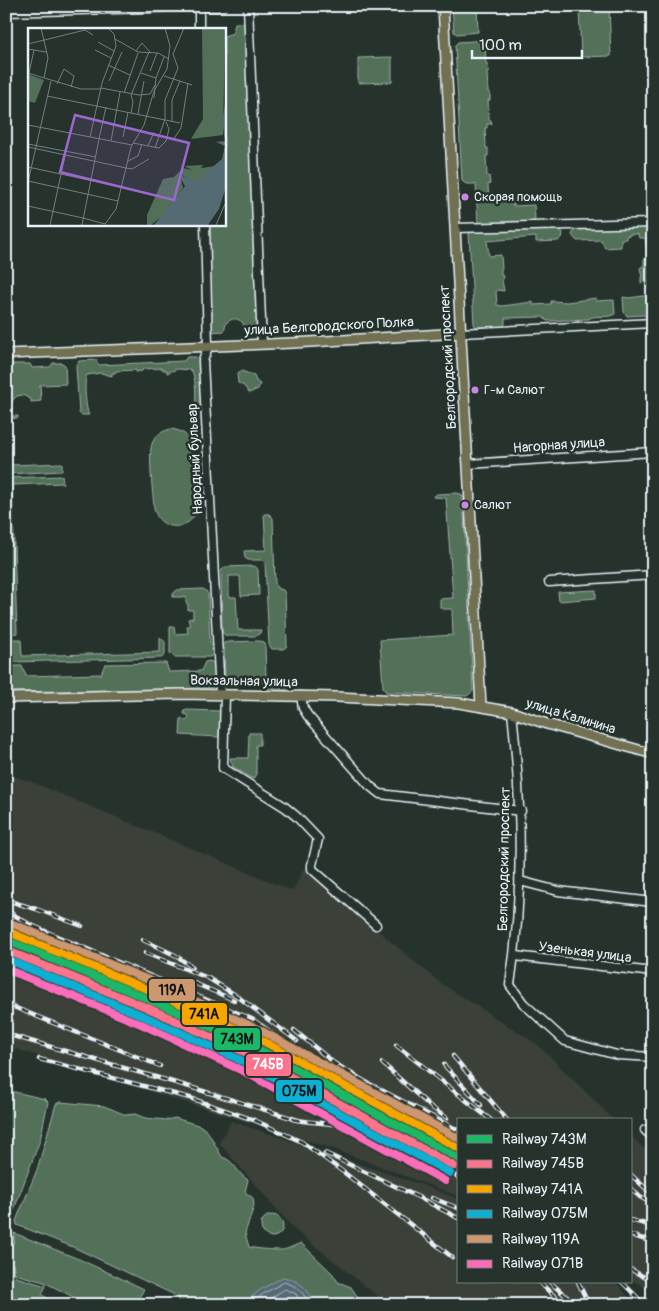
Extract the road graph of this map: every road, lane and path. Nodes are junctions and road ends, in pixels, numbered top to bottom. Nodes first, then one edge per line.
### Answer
1 (223, 6) edge
2 (248, 6) edge
3 (443, 6) edge
4 (198, 7) edge
5 (6, 12) edge
6 (199, 28) edge
7 (653, 223) edge
8 (205, 225) edge
9 (455, 228) junction
10 (653, 323) edge
11 (461, 333) junction
12 (262, 344) junction
13 (208, 346) junction
14 (6, 354) edge
15 (653, 452) edge
16 (468, 464) junction
17 (653, 575) edge
18 (548, 582) dead end
19 (222, 695) junction
20 (301, 696) junction
21 (6, 698) edge
22 (481, 706) junction
23 (512, 712) junction
24 (653, 754) edge
25 (520, 811) junction
26 (520, 881) junction
27 (653, 902) edge
28 (376, 925) dead end
29 (515, 956) junction
30 (653, 972) edge
31 (653, 1057) edge
32 (645, 1130) dead end
33 (653, 1137) edge

1 - 4 street
2 - 12 street
3 - 9 main road, Белгородский проспект
4 - 5 street
4 - 6 street
7 - 9 street
8 - 13 street, Народный бульвар
9 - 11 main road, Белгородский проспект
10 - 11 street, улица Белгородского Полка
11 - 12 main road, улица Белгородского Полка
11 - 16 main road, Белгородский проспект
12 - 13 main road, улица Белгородского Полка
13 - 14 main road, улица Белгородского Полка
13 - 19 street, Народный бульвар
15 - 16 street, Нагорная улица
16 - 22 main road, Белгородский проспект
17 - 18 street
19 - 20 main road, Вокзальная улица
19 - 21 main road, Вокзальная улица
19 - 28 street, Народный бульвар
20 - 22 main road, Вокзальная улица
20 - 25 street
22 - 23 main road, улица Калинина
23 - 24 main road, улица Калинина
23 - 25 street, Белгородский проспект
25 - 26 street, Белгородский проспект
26 - 27 street
26 - 29 street, Белгородский проспект
29 - 30 street, Узенькая улица
29 - 31 street, Белгородский проспект
32 - 33 street

